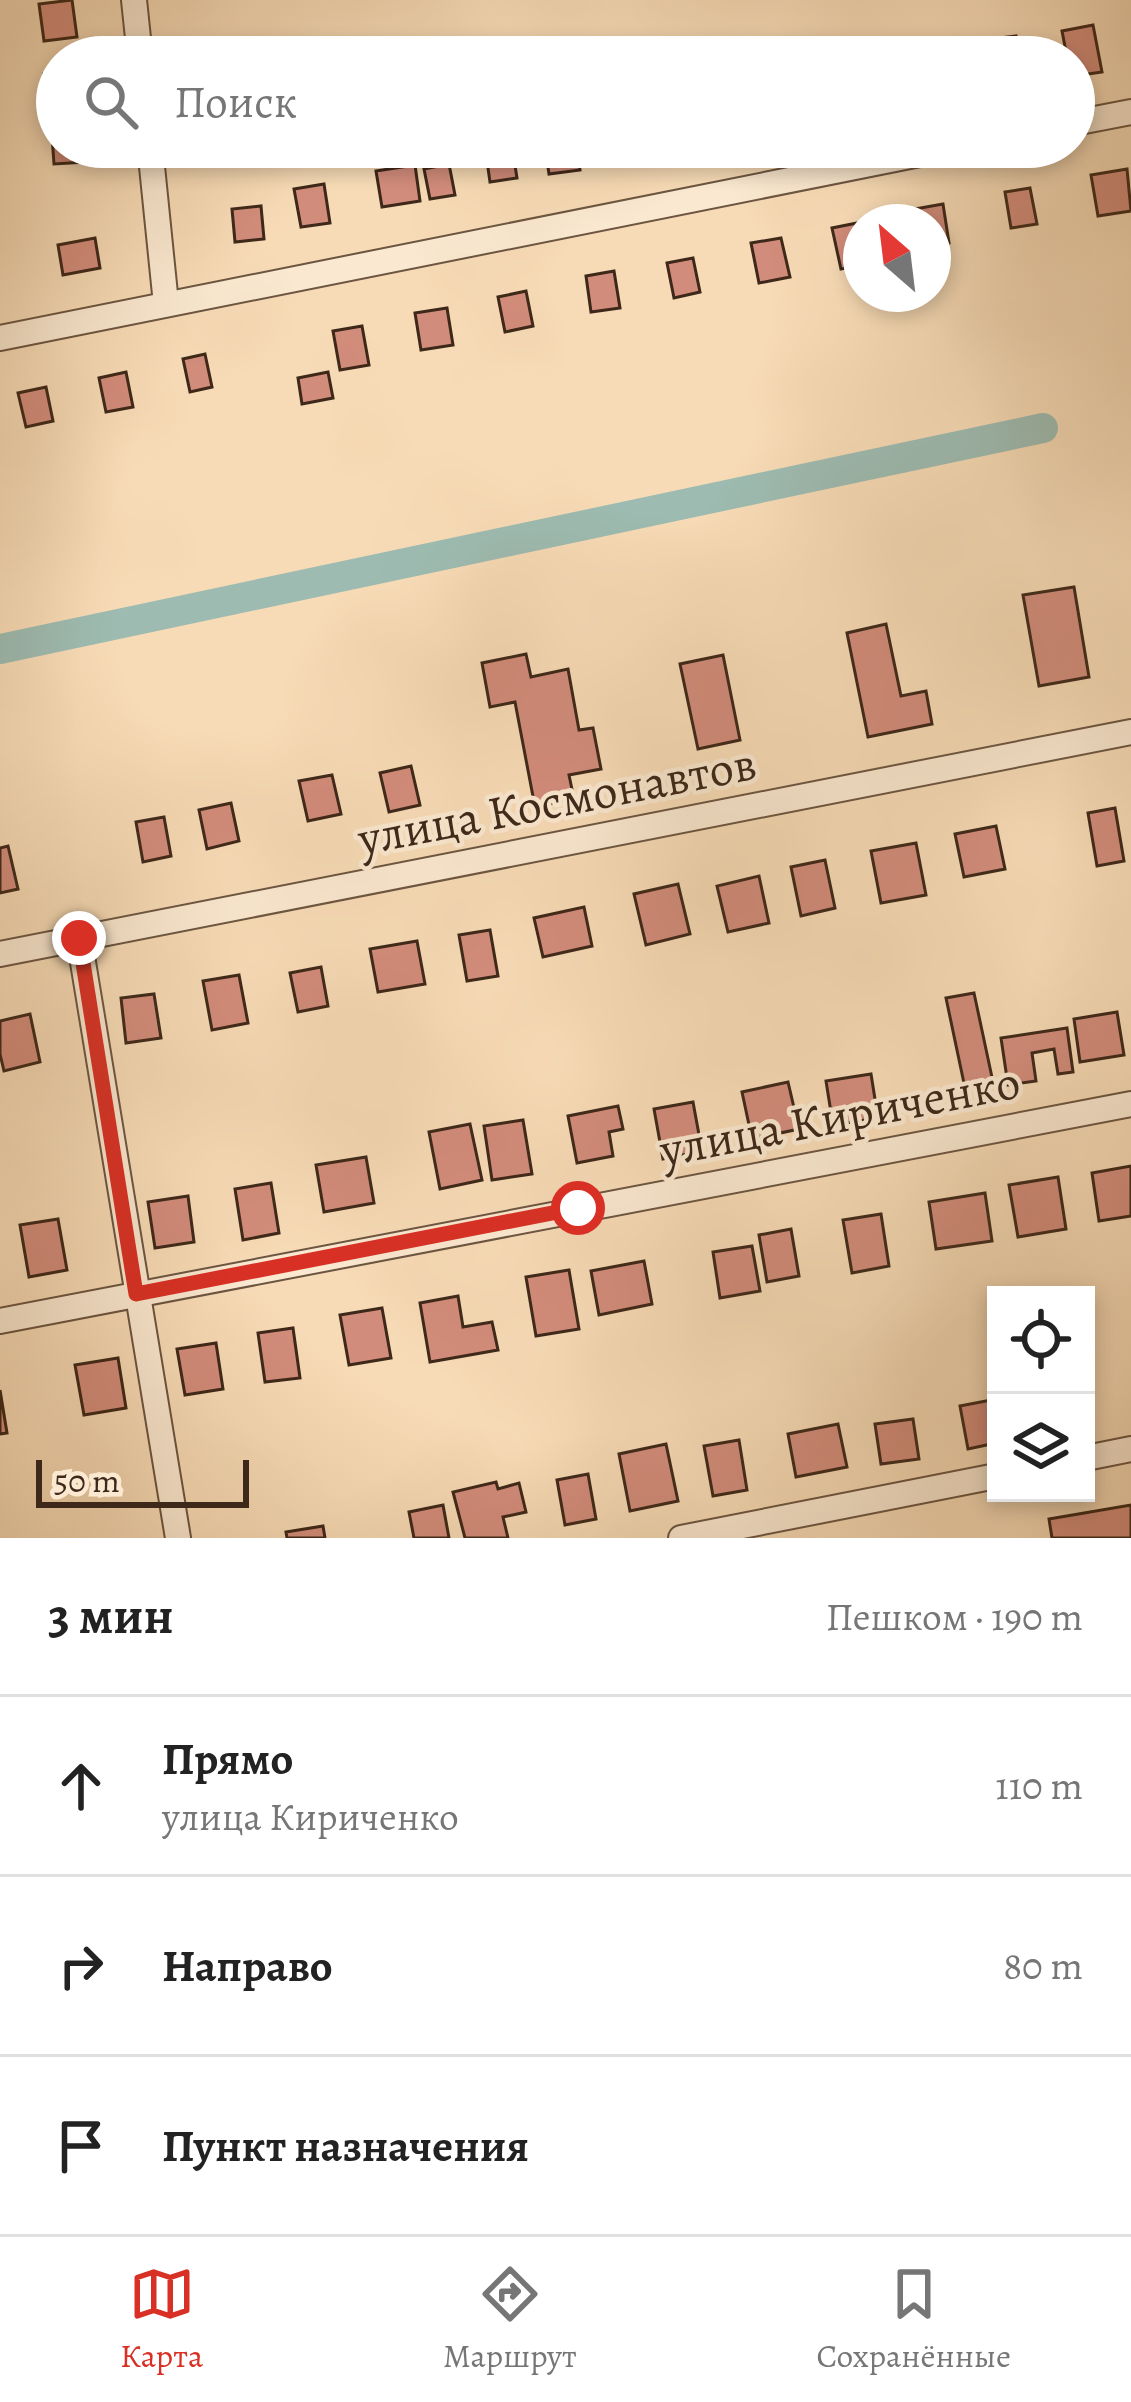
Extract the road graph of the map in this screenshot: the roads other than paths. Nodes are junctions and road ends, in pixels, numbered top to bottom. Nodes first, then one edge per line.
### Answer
1 (134, 0) edge
2 (138, 36) edge
3 (1131, 112) edge
4 (1095, 119) edge
5 (152, 168) edge
6 (849, 168) edge
7 (166, 304) junction
8 (0, 338) edge
9 (1131, 732) edge
10 (79, 938) junction
11 (0, 954) edge
12 (1131, 1104) edge
13 (136, 1294) junction
14 (0, 1321) edge
15 (1131, 1450) edge
16 (1095, 1456) edge
17 (987, 1478) edge
18 (178, 1538) edge
19 (681, 1538) edge

1 - 2 street
3 - 4 street
5 - 7 street
6 - 7 street
7 - 8 street
9 - 10 street, улица Космонавтов
10 - 11 street, улица Космонавтов
10 - 13 street
12 - 13 street, улица Кириченко
13 - 14 street, улица Кириченко
13 - 18 street
15 - 16 street
17 - 19 street

